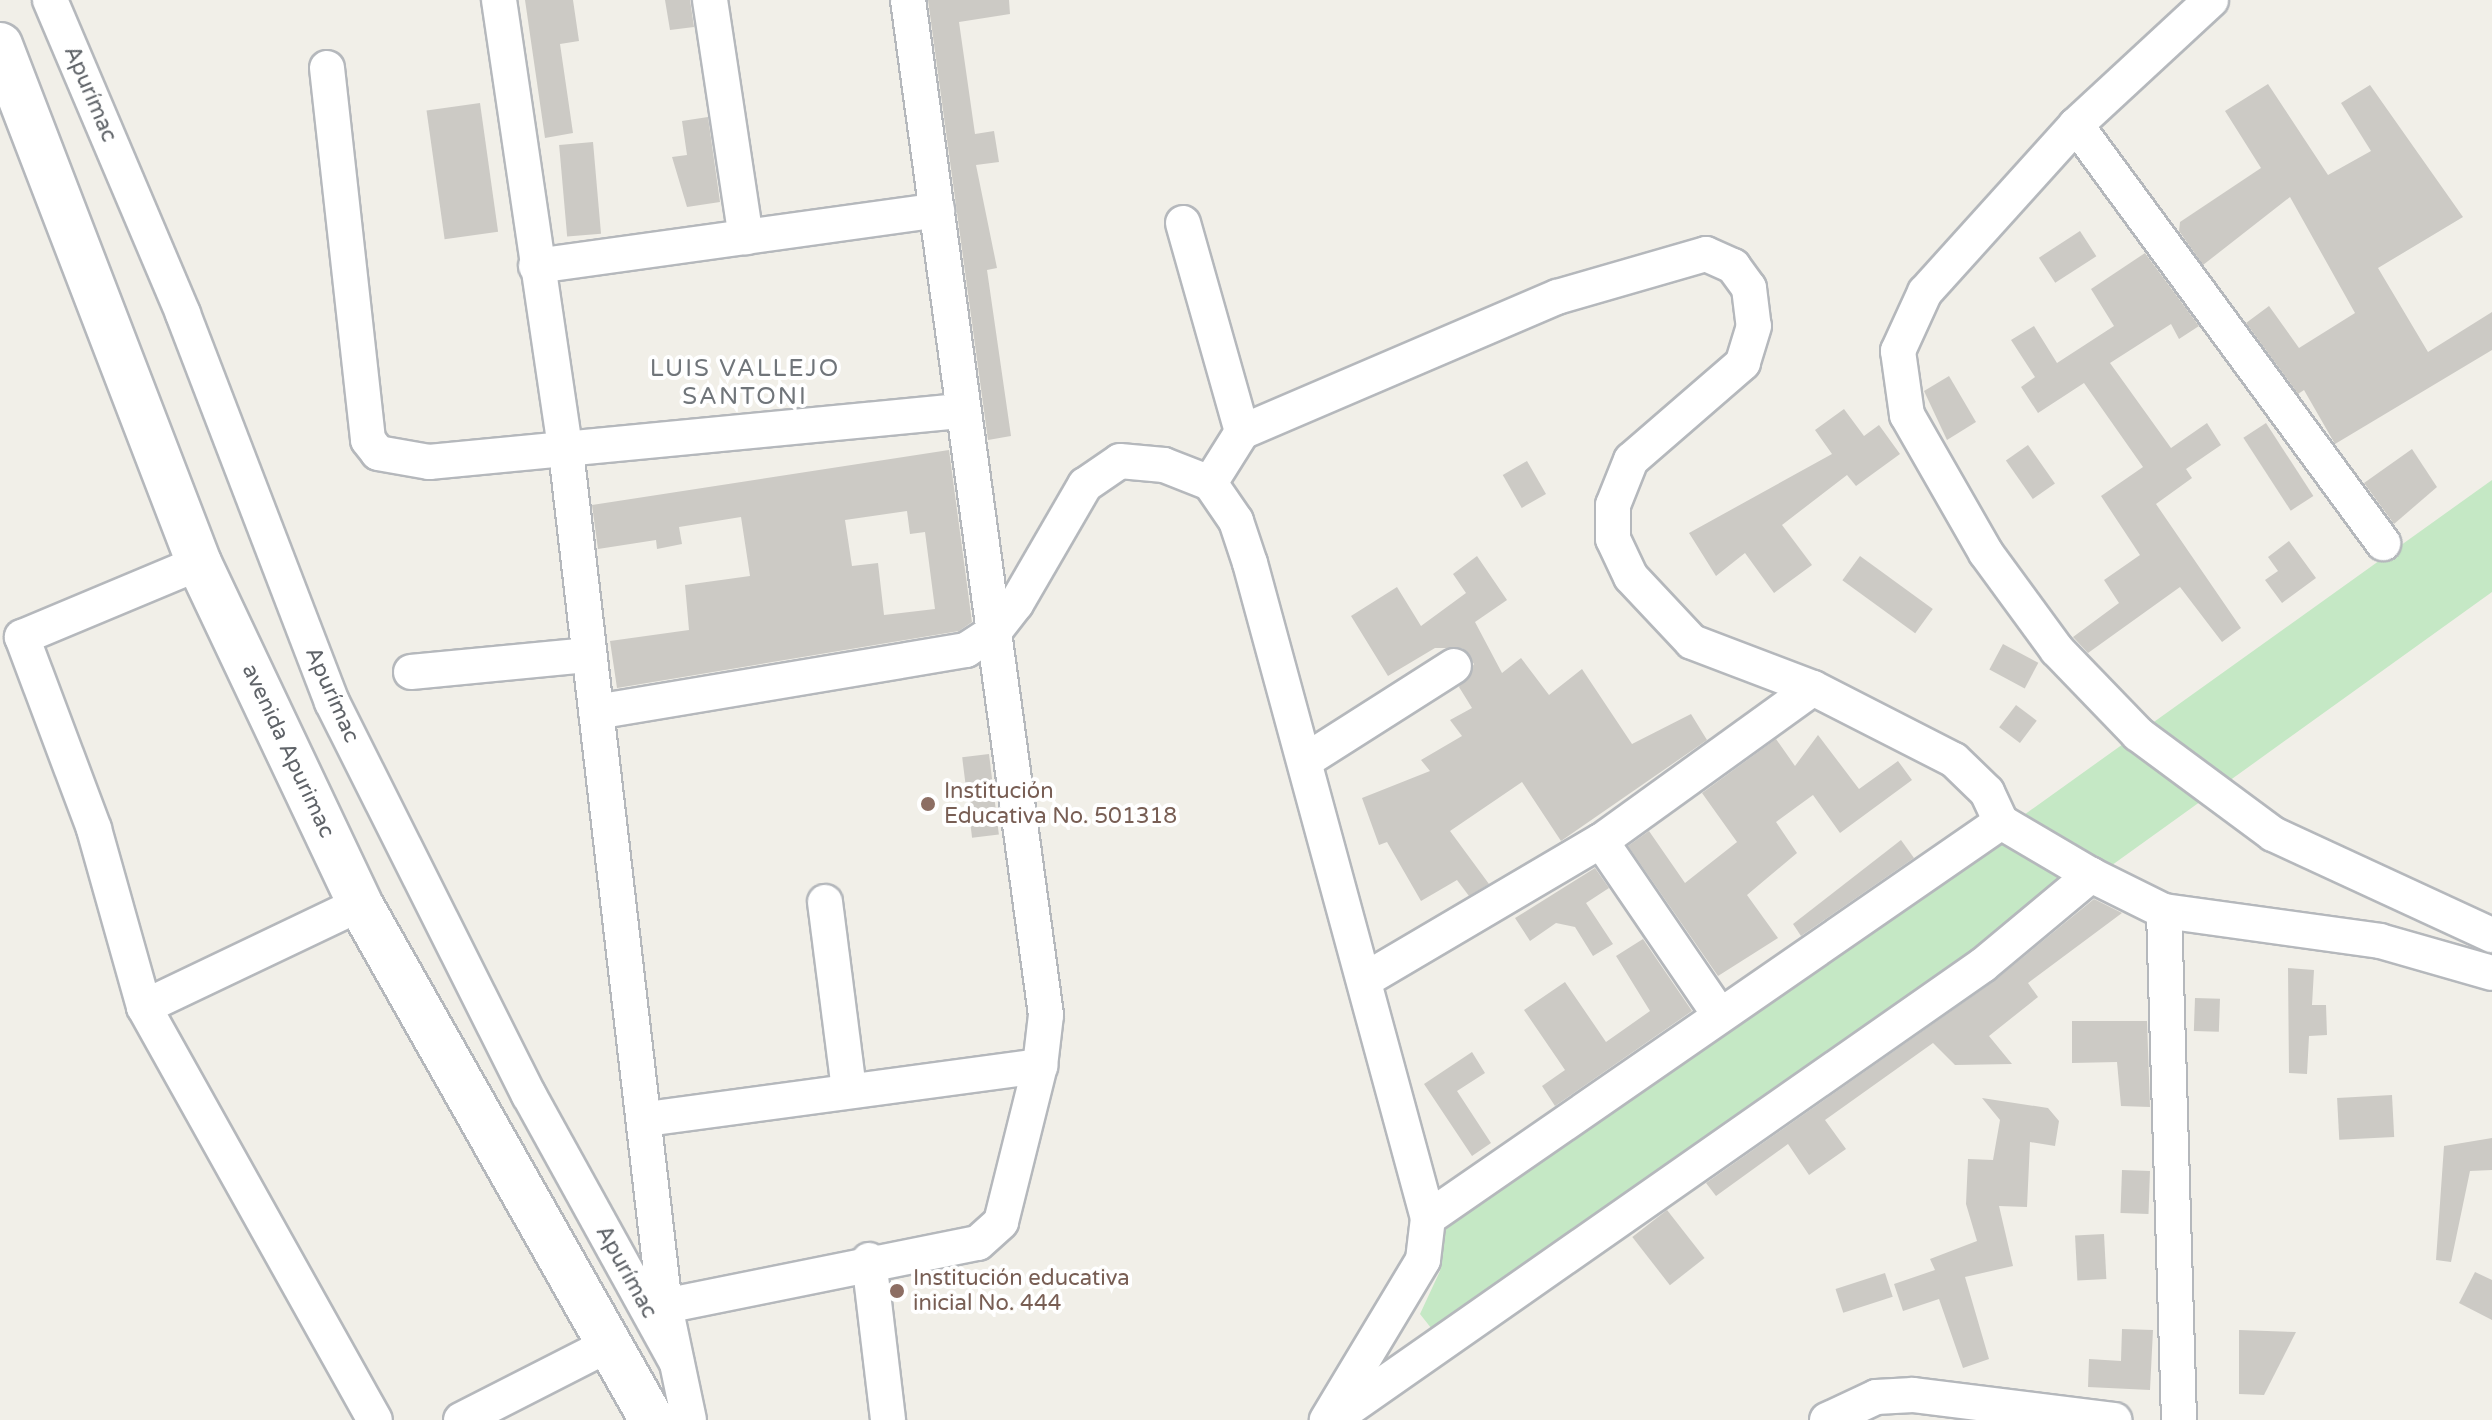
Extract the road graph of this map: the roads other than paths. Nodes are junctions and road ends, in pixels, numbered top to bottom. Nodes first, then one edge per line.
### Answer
1 (50, 0) edge
2 (499, 0) edge
3 (710, 0) edge
4 (908, 0) edge
5 (2211, 0) edge
6 (0, 45) edge
7 (327, 68) dead end
8 (2076, 125) junction
9 (937, 210) junction
10 (1183, 223) dead end
11 (746, 237) junction
12 (536, 266) junction
13 (960, 411) junction
14 (1242, 432) junction
15 (566, 451) junction
16 (1210, 483) junction
17 (2383, 543) dead end
18 (199, 563) junction
19 (994, 632) junction
20 (11, 641) edge
21 (589, 655) junction
22 (1454, 666) dead end
23 (411, 672) dead end
24 (1813, 688) junction
25 (596, 712) junction
26 (1308, 759) junction
27 (2001, 822) junction
28 (1601, 841) junction
29 (2091, 875) junction
30 (825, 902) dead end
31 (360, 904) junction
32 (2164, 911) junction
33 (2492, 935) edge
34 (2492, 973) edge
35 (1368, 978) junction
36 (144, 1007) junction
37 (1719, 1014) junction
38 (1040, 1066) junction
39 (849, 1090) junction
40 (647, 1119) junction
41 (1428, 1218) junction
42 (869, 1260) junction
43 (665, 1306) junction
44 (610, 1344) junction
45 (676, 1361) junction
46 (375, 1420) edge
47 (461, 1420) edge
48 (652, 1420) edge
49 (689, 1420) edge
50 (888, 1420) edge
51 (1329, 1420) edge
52 (1827, 1420) edge
53 (2114, 1420) edge
54 (2179, 1420) edge

1 - 45 street, Apurímac
2 - 12 street, Apurímac
3 - 11 street
4 - 9 street
5 - 8 street
6 - 18 street, avenida Apurimac
7 - 15 street
8 - 17 street
8 - 33 street
9 - 11 street
9 - 13 street
10 - 14 street
11 - 12 street
12 - 15 street, Apurímac
13 - 15 street
13 - 19 street
14 - 16 street
14 - 24 street
15 - 21 street, Apurímac
16 - 19 street
16 - 26 street
18 - 20 street
18 - 31 street, avenida Apurimac
19 - 25 street
19 - 38 street
20 - 36 street
21 - 23 street
21 - 25 street, Apurímac
22 - 26 street
24 - 27 street
24 - 28 street
25 - 40 street, Apurímac
26 - 35 street
27 - 29 street
27 - 37 street
28 - 35 street
28 - 37 street
29 - 32 street
29 - 51 street
30 - 39 street
31 - 36 street
31 - 44 street, avenida Apurimac
32 - 34 street
32 - 54 street
35 - 41 street
36 - 46 street
37 - 41 street
38 - 39 street
38 - 42 street
39 - 40 street
40 - 43 street, Apurímac
41 - 51 street
42 - 43 street
42 - 50 street
43 - 45 street, Apurímac
44 - 47 street
44 - 48 street, avenida Apurimac
45 - 49 street, Apurímac
52 - 53 street

